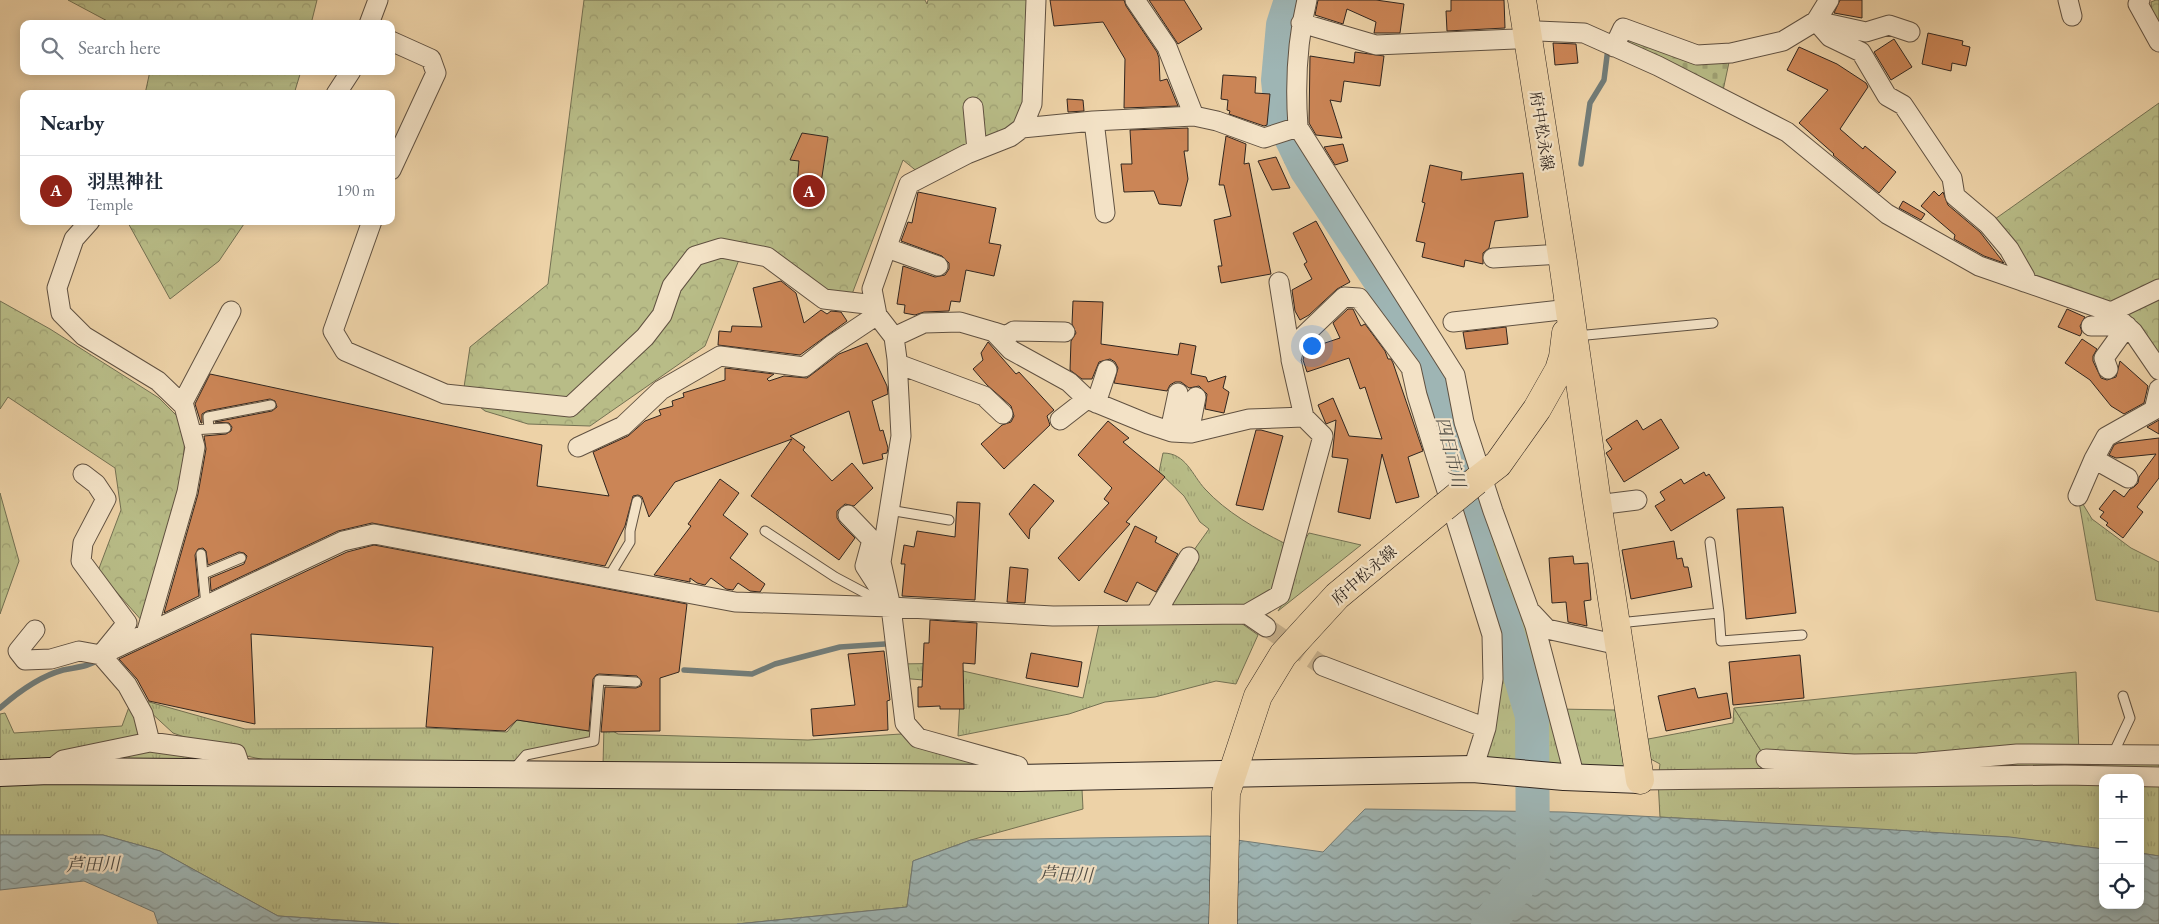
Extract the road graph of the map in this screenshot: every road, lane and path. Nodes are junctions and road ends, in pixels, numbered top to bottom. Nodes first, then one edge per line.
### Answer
1 (378, 0) edge
2 (1036, 0) edge
3 (1135, 0) edge
4 (1307, 0) edge
5 (1522, 0) edge
6 (2140, 0) edge
7 (1823, 1) edge
8 (370, 20) edge
9 (1816, 21) junction
10 (1301, 23) junction
11 (1910, 32) dead end
12 (1527, 34) junction
13 (2159, 42) edge
14 (395, 43) edge
15 (1867, 43) dead end
16 (1614, 47) junction
17 (348, 75) edge
18 (339, 90) edge
19 (973, 107) dead end
20 (1194, 116) junction
21 (1094, 121) junction
22 (1298, 126) junction
23 (1022, 128) junction
24 (977, 150) junction
25 (395, 161) edge
26 (1106, 213) dead end
27 (87, 225) edge
28 (371, 225) edge
29 (886, 248) junction
30 (1493, 258) dead end
31 (1563, 258) junction
32 (938, 266) dead end
33 (1279, 282) dead end
34 (2024, 282) junction
35 (2159, 289) edge
36 (1568, 309) junction
37 (876, 310) junction
38 (231, 311) dead end
39 (2111, 312) junction
40 (1453, 322) dead end
41 (1712, 323) dead end
42 (2091, 326) dead end
43 (2127, 326) junction
44 (994, 332) junction
45 (1065, 332) dead end
46 (894, 336) junction
47 (1574, 336) junction
48 (1291, 360) junction
49 (898, 364) junction
50 (1107, 370) dead end
51 (2108, 370) dead end
52 (2159, 370) edge
53 (2159, 389) edge
54 (1187, 395) dead end
55 (1091, 401) junction
56 (182, 404) junction
57 (272, 404) dead end
58 (1003, 414) dead end
59 (1304, 417) junction
60 (1060, 420) dead end
61 (226, 428) dead end
62 (200, 429) junction
63 (1180, 432) junction
64 (578, 447) dead end
65 (2094, 459) junction
66 (82, 474) dead end
67 (2128, 478) dead end
68 (1479, 479) junction
69 (2078, 496) dead end
70 (1637, 500) dead end
71 (638, 501) dead end
72 (1598, 505) junction
73 (889, 510) junction
74 (848, 515) dead end
75 (949, 520) dead end
76 (765, 531) dead end
77 (1710, 542) dead end
78 (200, 554) dead end
79 (1188, 557) dead end
80 (241, 558) dead end
81 (203, 574) junction
82 (608, 578) junction
83 (206, 600) junction
84 (891, 607) junction
85 (1529, 610) junction
86 (1719, 613) junction
87 (1247, 614) junction
88 (1155, 615) junction
89 (1266, 627) tunnel mouth
90 (35, 630) dead end
91 (146, 634) junction
92 (1617, 634) junction
93 (1802, 634) dead end
94 (101, 655) junction
95 (1323, 666) tunnel mouth
96 (636, 682) dead end
97 (2123, 696) dead end
98 (1486, 728) junction
99 (150, 742) junction
100 (2159, 754) edge
101 (2113, 755) junction
102 (1766, 759) dead end
103 (1473, 769) junction
104 (1918, 770) junction
105 (49, 771) junction
106 (242, 772) junction
107 (0, 773) edge
108 (510, 774) junction
109 (2159, 777) edge
110 (1017, 778) junction
111 (1569, 778) junction
112 (1640, 780) junction
113 (1229, 783) junction
114 (1223, 924) edge

1 - 8 street
2 - 23 street
3 - 20 street
4 - 10 street
5 - 12 main road, 府中松永線
6 - 13 street
7 - 9 street
9 - 11 street
9 - 15 street
9 - 16 street
9 - 34 street
10 - 12 street
10 - 22 street
12 - 16 street
12 - 31 main road, 府中松永線
14 - 25 street
16 - 34 street
17 - 18 street
19 - 24 street
20 - 21 street
20 - 22 street
21 - 23 street
21 - 26 street
22 - 68 street
23 - 24 street
24 - 29 street
27 - 56 street
28 - 37 street
29 - 32 street
29 - 37 street
30 - 31 street
31 - 36 main road, 府中松永線
33 - 48 street
34 - 39 street
35 - 39 street
36 - 40 street
36 - 47 main road, 府中松永線
36 - 68 main road, 府中松永線
37 - 46 street
37 - 64 street
38 - 56 street
39 - 43 street
41 - 47 lane
42 - 43 street
43 - 51 street
43 - 52 street
44 - 45 street
44 - 46 street
44 - 55 street
46 - 49 street
47 - 72 main road, 府中松永線
48 - 59 street
48 - 98 street
49 - 58 street
49 - 73 street
50 - 55 street
53 - 65 street
54 - 63 street
55 - 60 street
55 - 63 street
56 - 62 street
57 - 62 lane
59 - 63 street
59 - 87 street
61 - 62 lane
62 - 91 street
65 - 67 street
65 - 69 street
66 - 94 street
68 - 85 street
68 - 113 main road, 府中松永線, bridge
70 - 72 street
71 - 82 lane
72 - 92 main road, 府中松永線
73 - 75 lane
73 - 84 street
74 - 84 street
76 - 84 lane
77 - 86 lane
78 - 81 lane
79 - 88 street
80 - 81 lane
81 - 83 lane
82 - 83 street
82 - 84 street
83 - 91 street
84 - 88 street
84 - 110 street
85 - 92 street
85 - 111 street
86 - 92 lane
86 - 93 lane
87 - 88 street
87 - 89 street
90 - 94 street
91 - 94 street
92 - 112 main road, 府中松永線
94 - 99 street
95 - 98 street
96 - 108 lane
97 - 101 lane
98 - 103 street
99 - 105 street
99 - 106 street
100 - 101 street
101 - 104 street
102 - 104 street
103 - 111 street
103 - 113 street
104 - 109 street
104 - 112 street
105 - 106 street
105 - 107 street
106 - 108 street
108 - 110 street
110 - 113 street
111 - 112 street
113 - 114 main road, 府中松永線

